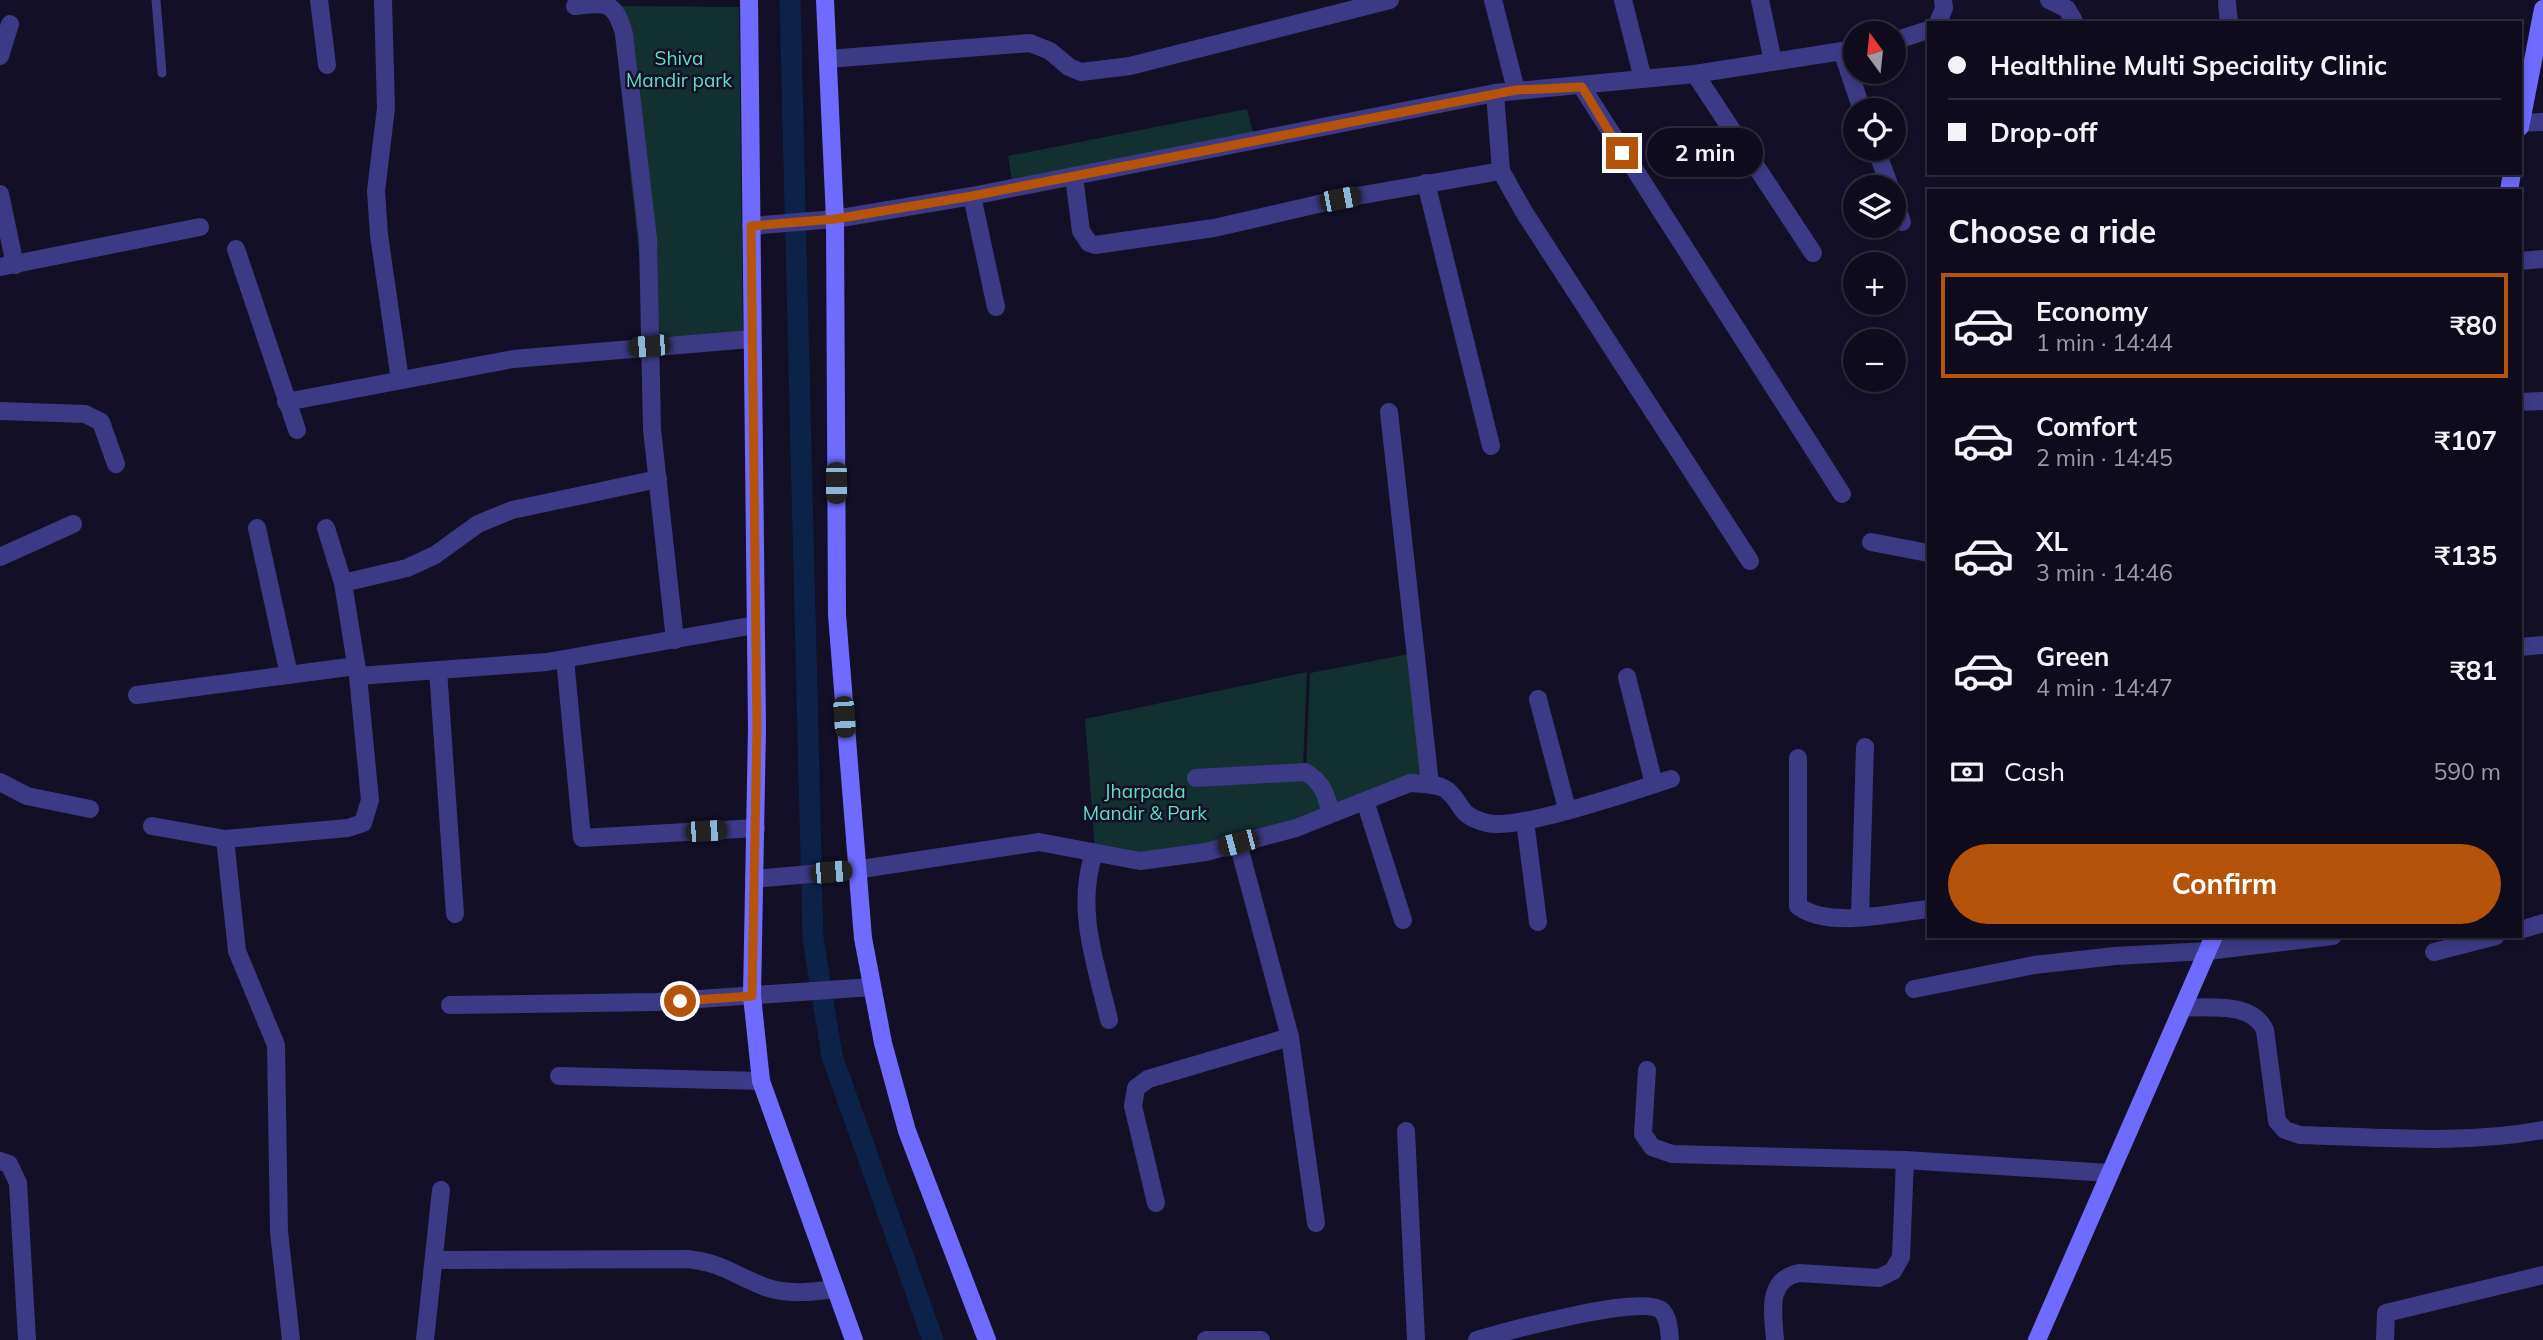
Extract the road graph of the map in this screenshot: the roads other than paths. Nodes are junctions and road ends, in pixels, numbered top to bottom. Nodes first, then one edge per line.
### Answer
1 (156, 0) edge
2 (319, 0) edge
3 (383, 0) edge
4 (748, 0) edge
5 (825, 0) edge
6 (1390, 0) edge
7 (1493, 0) edge
8 (1623, 0) edge
9 (1760, 0) edge
10 (1943, 0) edge
11 (2049, 0) edge
12 (2227, 3) dead end
13 (575, 6) dead end
14 (2543, 9) edge
15 (1939, 21) edge
16 (2074, 21) edge
17 (2229, 21) edge
18 (10, 24) dead end
19 (1927, 30) edge
20 (1906, 37) edge
21 (1843, 51) edge
22 (0, 56) edge
23 (828, 59) junction
24 (1773, 62) junction
25 (327, 65) dead end
26 (162, 73) dead end
27 (1695, 74) junction
28 (1643, 79) junction
29 (1582, 87) junction
30 (1516, 90) junction
31 (1495, 93) junction
32 (2522, 115) edge
33 (2543, 122) edge
34 (2522, 125) edge
35 (1502, 170) junction
36 (1074, 177) junction
37 (1426, 183) junction
38 (0, 194) edge
39 (972, 196) junction
40 (834, 219) junction
41 (752, 226) junction
42 (200, 227) dead end
43 (236, 249) dead end
44 (1813, 253) dead end
45 (2543, 259) edge
46 (2522, 261) edge
47 (8, 266) edge
48 (996, 307) dead end
49 (751, 339) junction
50 (649, 346) junction
51 (400, 380) junction
52 (2543, 401) edge
53 (286, 402) junction
54 (2522, 402) edge
55 (0, 411) edge
56 (1389, 412) dead end
57 (297, 430) dead end
58 (1491, 446) dead end
59 (116, 464) dead end
60 (658, 479) junction
61 (1842, 494) dead end
62 (73, 524) dead end
63 (257, 528) dead end
64 (326, 528) dead end
65 (1871, 542) dead end
66 (1927, 552) edge
67 (0, 558) edge
68 (1750, 561) dead end
69 (343, 583) junction
70 (755, 625) junction
71 (675, 640) junction
72 (2543, 645) edge
73 (2522, 647) edge
74 (565, 659) junction
75 (438, 670) junction
76 (357, 671) junction
77 (289, 675) junction
78 (1627, 677) dead end
79 (137, 695) dead end
80 (1538, 699) dead end
81 (1866, 747) dead end
82 (1798, 758) dead end
83 (1196, 778) dead end
84 (0, 782) edge
85 (1430, 784) junction
86 (1365, 801) junction
87 (90, 809) dead end
88 (1567, 809) junction
89 (1331, 813) junction
90 (1525, 821) junction
91 (152, 826) dead end
92 (756, 828) junction
93 (225, 839) junction
94 (1238, 843) junction
95 (1094, 853) junction
96 (855, 870) junction
97 (754, 879) junction
98 (1927, 909) edge
99 (455, 915) dead end
100 (1860, 917) junction
101 (1403, 920) dead end
102 (1538, 922) dead end
103 (2543, 923) edge
104 (2522, 929) edge
105 (2302, 938) edge
106 (2488, 938) edge
107 (2211, 944) edge
108 (2434, 952) dead end
109 (872, 987) junction
110 (1914, 989) dead end
111 (752, 996) junction
112 (450, 1005) dead end
113 (2183, 1007) junction
114 (1109, 1020) dead end
115 (1290, 1038) junction
116 (1647, 1070) dead end
117 (559, 1076) dead end
118 (761, 1081) junction
119 (2543, 1130) edge
120 (1406, 1131) dead end
121 (1905, 1160) junction
122 (0, 1161) edge
123 (2109, 1173) junction
124 (441, 1190) dead end
125 (1156, 1203) dead end
126 (1316, 1223) dead end
127 (435, 1260) junction
128 (2543, 1275) edge
129 (836, 1289) junction
130 (27, 1340) edge
131 (291, 1340) edge
132 (425, 1340) edge
133 (854, 1340) edge
134 (987, 1340) edge
135 (1206, 1340) edge
136 (1261, 1340) edge
137 (1416, 1340) edge
138 (1476, 1340) edge
139 (1670, 1340) edge
140 (1775, 1340) edge
141 (2037, 1340) edge
142 (2385, 1340) edge

1 - 26 lane
2 - 25 street
3 - 51 street
4 - 41 street
5 - 23 street
6 - 23 street
7 - 30 street
8 - 28 street
9 - 24 street
10 - 15 street
11 - 16 street
12 - 17 street
13 - 50 street
14 - 32 street
18 - 22 street
19 - 20 street
21 - 24 street
23 - 40 street
24 - 27 street
27 - 28 street
27 - 44 street
28 - 29 street
29 - 30 street
29 - 61 street
30 - 31 street
31 - 35 street
31 - 36 street
33 - 34 street
35 - 37 street
35 - 68 street
36 - 37 street
36 - 39 street
37 - 58 street
38 - 47 street
39 - 40 street
39 - 48 street
40 - 41 street
40 - 96 street
41 - 49 street
42 - 47 street
43 - 53 street
45 - 46 street
49 - 50 street
49 - 70 street
50 - 51 street
50 - 60 street
51 - 53 street
52 - 54 street
53 - 57 street
55 - 59 street
56 - 85 street
60 - 69 street
60 - 71 street
62 - 67 street
63 - 77 street
64 - 69 street
65 - 66 street
69 - 76 street
70 - 71 street
70 - 92 street
71 - 74 street
72 - 73 street
74 - 75 street
74 - 92 street
75 - 76 street
75 - 99 street
76 - 77 street
76 - 93 street
77 - 79 street
78 - 88 street
80 - 88 street
81 - 100 street
82 - 100 street
83 - 89 street
84 - 87 street
85 - 86 street
85 - 90 street
86 - 89 street
86 - 101 street
88 - 90 street
89 - 94 street
90 - 102 street
91 - 93 street
92 - 97 street
93 - 131 street
94 - 95 street
94 - 115 street
95 - 96 street
95 - 114 street
96 - 97 street
96 - 109 street
97 - 111 street
98 - 100 street
103 - 104 street
105 - 107 street
106 - 108 street
107 - 110 street
107 - 113 street
109 - 111 street
109 - 134 street
111 - 112 street
111 - 118 street
113 - 119 street
113 - 123 street
115 - 125 street
115 - 126 street
116 - 121 street
117 - 118 street
118 - 129 street
120 - 137 street
121 - 123 street
121 - 140 street
122 - 130 street
123 - 141 street
124 - 127 street
127 - 129 street
127 - 132 street
128 - 142 street
129 - 133 street
135 - 136 street
138 - 139 street

